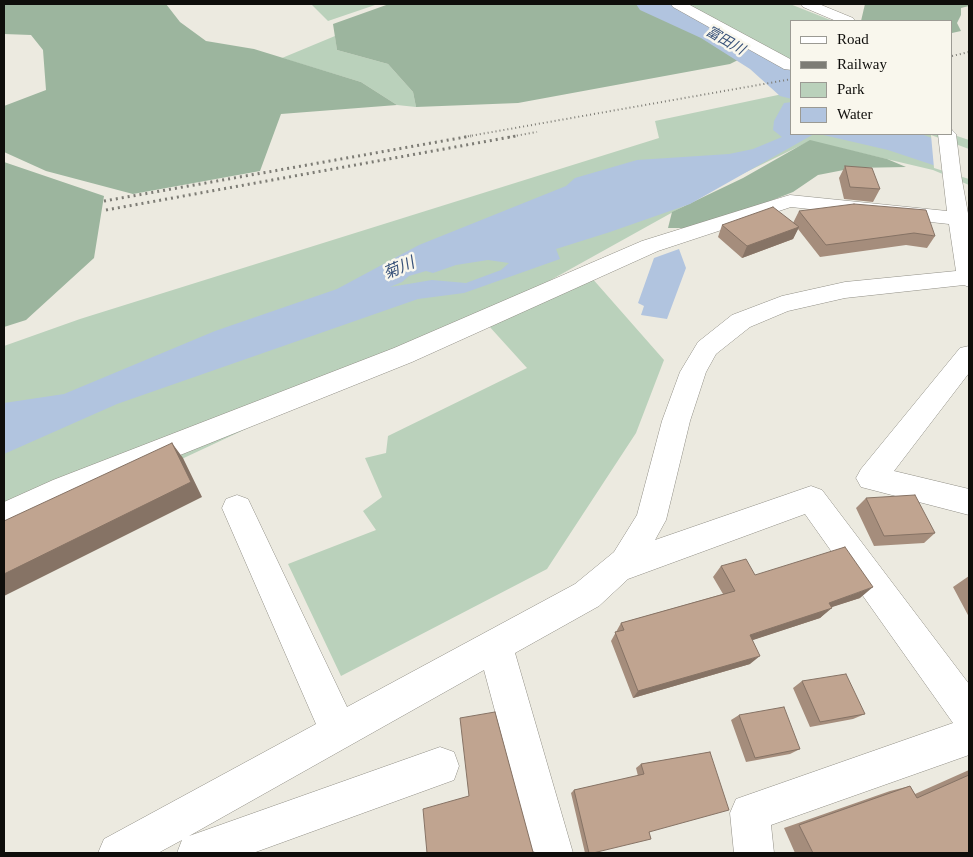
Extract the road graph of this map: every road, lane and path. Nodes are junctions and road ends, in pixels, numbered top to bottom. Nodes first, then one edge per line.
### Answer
1 (678, 4) edge
2 (808, 4) edge
3 (846, 20) edge
4 (790, 66) dead end
5 (947, 135) edge
6 (959, 219) junction
7 (969, 278) edge
8 (969, 354) edge
9 (969, 502) edge
10 (237, 508) dead end
11 (4, 516) edge
12 (616, 569) junction
13 (495, 645) junction
14 (969, 714) edge
15 (339, 732) junction
16 (969, 736) edge
17 (440, 766) dead end
18 (187, 835) edge
19 (135, 849) edge
20 (198, 853) edge
21 (553, 853) edge
22 (754, 853) edge

1 - 4 street
2 - 3 street
5 - 6 street
6 - 7 street
6 - 11 street
7 - 12 street
8 - 9 street
10 - 15 street
12 - 13 street
12 - 14 street
13 - 15 street
13 - 21 street
15 - 18 street
16 - 22 street
17 - 20 street
18 - 19 street

